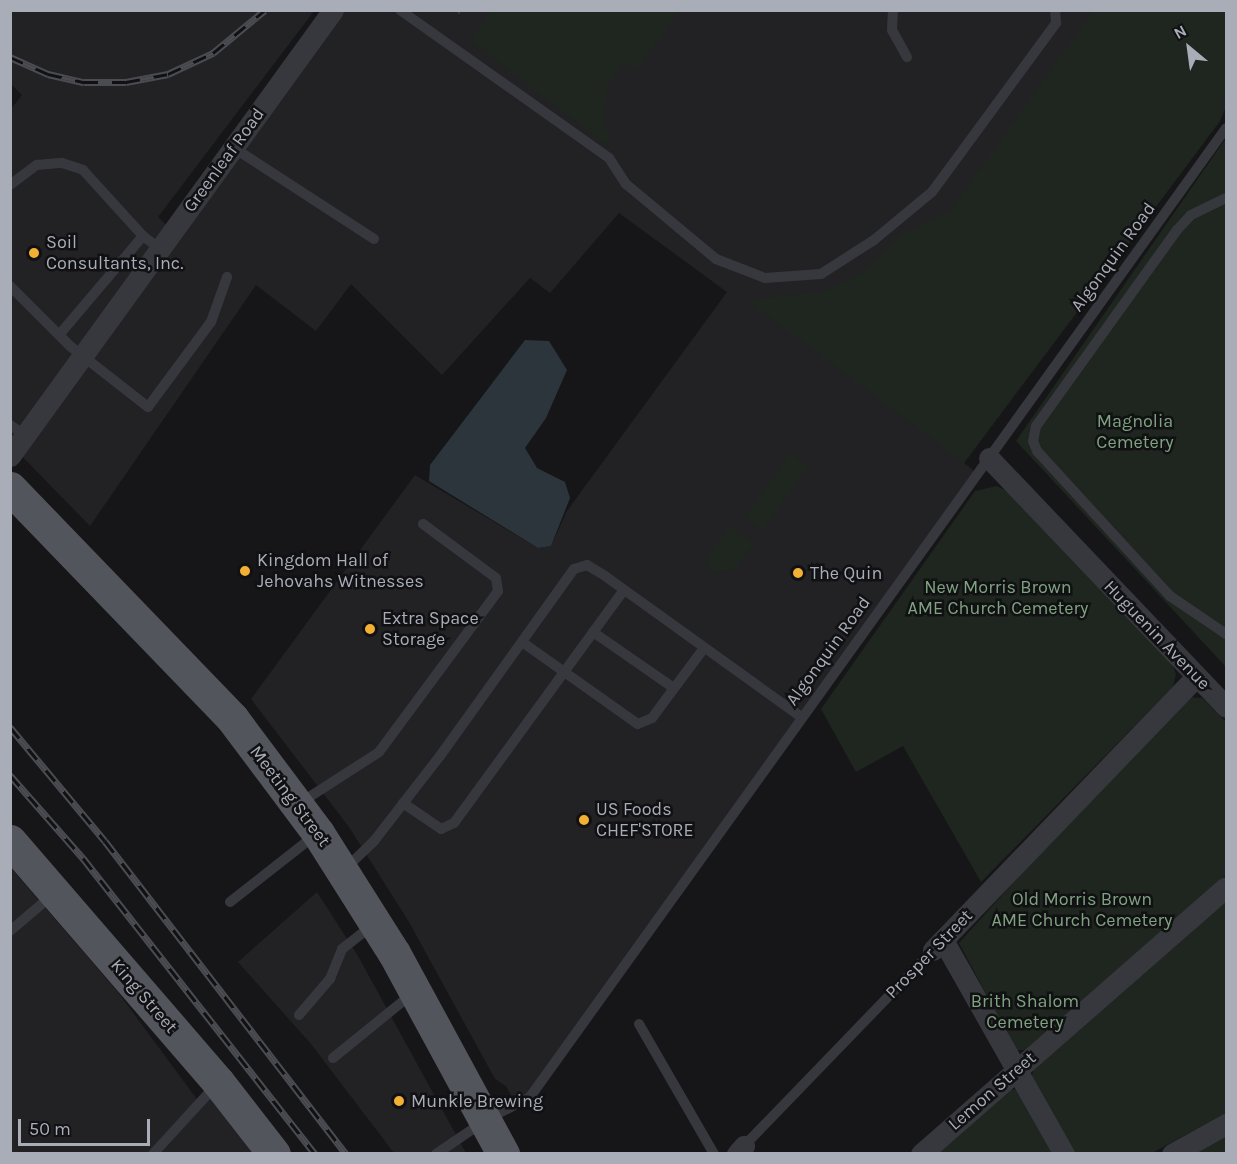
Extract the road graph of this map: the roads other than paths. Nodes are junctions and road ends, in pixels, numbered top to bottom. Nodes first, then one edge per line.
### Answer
1 (333, 10) edge
2 (400, 10) edge
3 (893, 10) edge
4 (1055, 10) edge
5 (908, 57) dead end
6 (1227, 128) edge
7 (234, 148) junction
8 (10, 185) edge
9 (1227, 198) edge
10 (143, 236) junction
11 (374, 239) dead end
12 (160, 249) junction
13 (227, 277) dead end
14 (10, 286) edge
15 (59, 335) junction
16 (83, 356) junction
17 (18, 430) edge
18 (10, 456) edge
19 (989, 458) junction
20 (10, 488) edge
21 (423, 524) dead end
22 (624, 590) junction
23 (593, 632) junction
24 (1227, 634) edge
25 (522, 642) junction
26 (704, 648) junction
27 (564, 672) junction
28 (1197, 676) junction
29 (674, 688) junction
30 (1227, 708) edge
31 (801, 717) junction
32 (297, 804) junction
33 (403, 804) junction
34 (318, 833) junction
35 (10, 841) edge
36 (344, 871) junction
37 (1227, 887) edge
38 (55, 892) junction
39 (230, 902) dead end
40 (376, 923) junction
41 (10, 931) edge
42 (938, 945) junction
43 (415, 991) junction
44 (299, 1015) dead end
45 (639, 1024) dead end
46 (333, 1058) dead end
47 (1017, 1070) junction
48 (218, 1082) junction
49 (486, 1120) junction
50 (1227, 1124) edge
51 (740, 1150) edge
52 (153, 1154) edge
53 (274, 1154) edge
54 (436, 1154) edge
55 (503, 1154) edge
56 (714, 1154) edge
57 (921, 1154) edge
58 (1064, 1154) edge
59 (1172, 1154) edge

1 - 7 street, Greenleaf Road
2 - 4 lane
3 - 5 lane
6 - 19 lane, Algonquin Road
7 - 11 lane
7 - 12 street, Greenleaf Road
8 - 10 lane
9 - 24 lane
10 - 12 lane
10 - 15 lane
12 - 16 street, Greenleaf Road
13 - 16 lane
14 - 15 lane
15 - 16 lane
16 - 17 street, Greenleaf Road
17 - 18 street, Greenleaf Road
19 - 28 street, Huguenin Avenue
19 - 31 lane, Algonquin Road
20 - 32 main road, Meeting Street
21 - 32 lane
22 - 23 lane
22 - 25 lane
22 - 26 lane
23 - 27 lane
23 - 29 lane
25 - 27 lane
25 - 33 lane
26 - 29 lane
26 - 31 lane
27 - 29 lane
27 - 33 lane
28 - 30 street, Huguenin Avenue
28 - 42 street, Prosper Street
31 - 49 lane, Algonquin Road
32 - 34 main road, Meeting Street
33 - 36 lane
34 - 36 main road, Meeting Street
34 - 39 lane
35 - 38 main road, King Street
36 - 40 main road, Meeting Street
37 - 47 street, Lemon Street
38 - 41 lane
38 - 48 main road, King Street
40 - 43 main road, Meeting Street
40 - 44 lane
42 - 47 street
42 - 51 lane, Prosper Street
43 - 46 lane
43 - 49 main road, Meeting Street
45 - 56 lane
47 - 57 street, Lemon Street
47 - 58 street
48 - 52 lane
48 - 53 main road, King Street
49 - 54 lane, Algonquin Road
49 - 55 main road, Meeting Street
50 - 59 street

